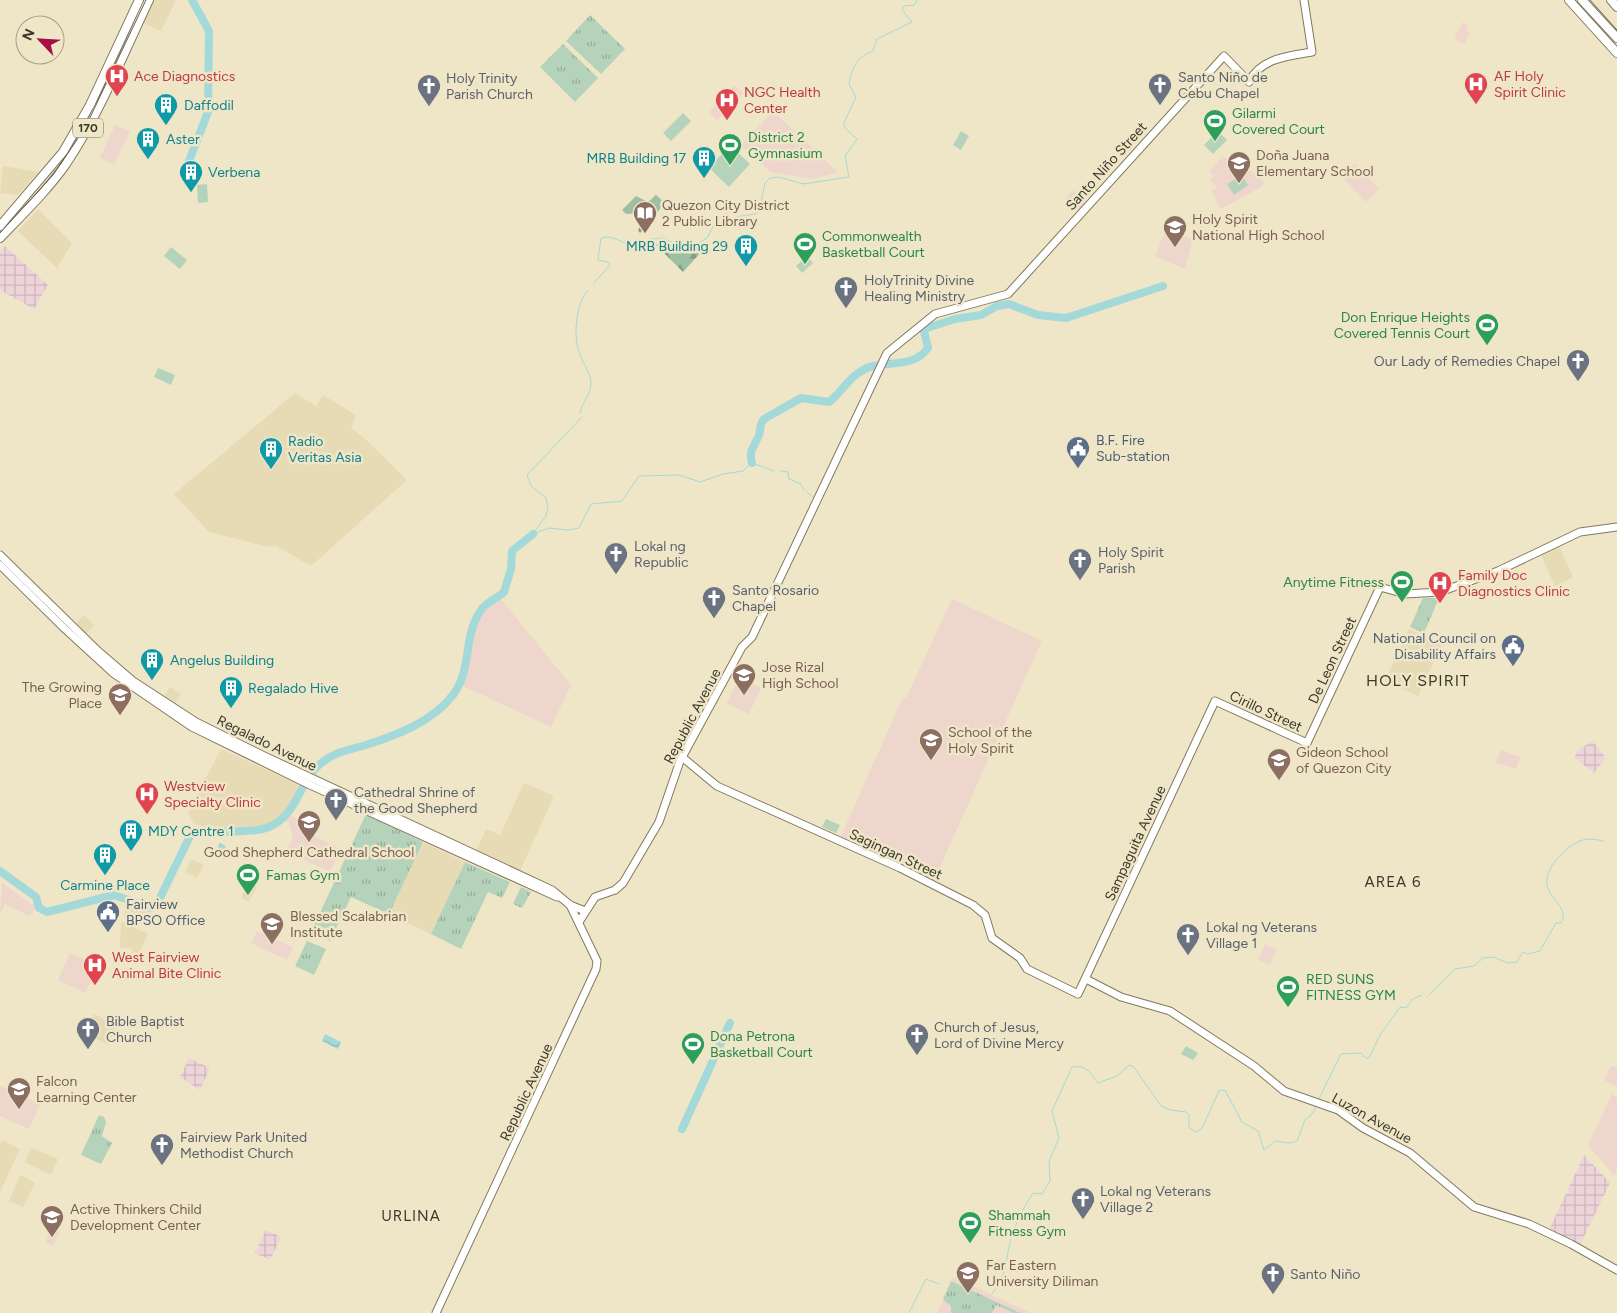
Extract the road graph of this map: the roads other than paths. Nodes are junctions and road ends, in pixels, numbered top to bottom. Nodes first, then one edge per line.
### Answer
1 (139, 0) edge
2 (149, 0) edge
3 (1304, 0) edge
4 (1569, 0) edge
5 (1582, 0) edge
6 (1611, 0) edge
7 (1617, 7) edge
8 (1617, 38) edge
9 (1617, 53) edge
10 (0, 226) edge
11 (0, 238) edge
12 (1008, 294) joint
13 (1617, 527) edge
14 (0, 555) edge
15 (0, 564) edge
16 (1215, 701) joint
17 (1306, 743) joint
18 (682, 757) junction
19 (308, 780) junction
20 (570, 905) junction
21 (584, 911) junction
22 (579, 922) junction
23 (1086, 979) junction
24 (1078, 994) joint
25 (1617, 1270) edge
26 (436, 1313) edge

1 - 10 main road, 170
2 - 11 main road, 170
3 - 12 main road, Santo Niño Street
4 - 9 main road
5 - 8 main road
6 - 7 main road
12 - 18 main road, Republic Avenue
13 - 17 main road, De Leon Street
14 - 19 main road, Regalado Avenue
15 - 19 main road, Regalado Avenue
16 - 17 main road, Cirillo Street
16 - 23 main road, Sampaguita Avenue
18 - 21 main road, Republic Avenue
18 - 24 main road, Sagingan Street
19 - 20 main road, Regalado Avenue
20 - 21 main road, Regalado Avenue
20 - 22 main road, Regalado Avenue
21 - 22 main road, Republic Avenue
22 - 26 main road, Republic Avenue
23 - 24 main road, Sampaguita Avenue
23 - 25 main road, Luzon Avenue

